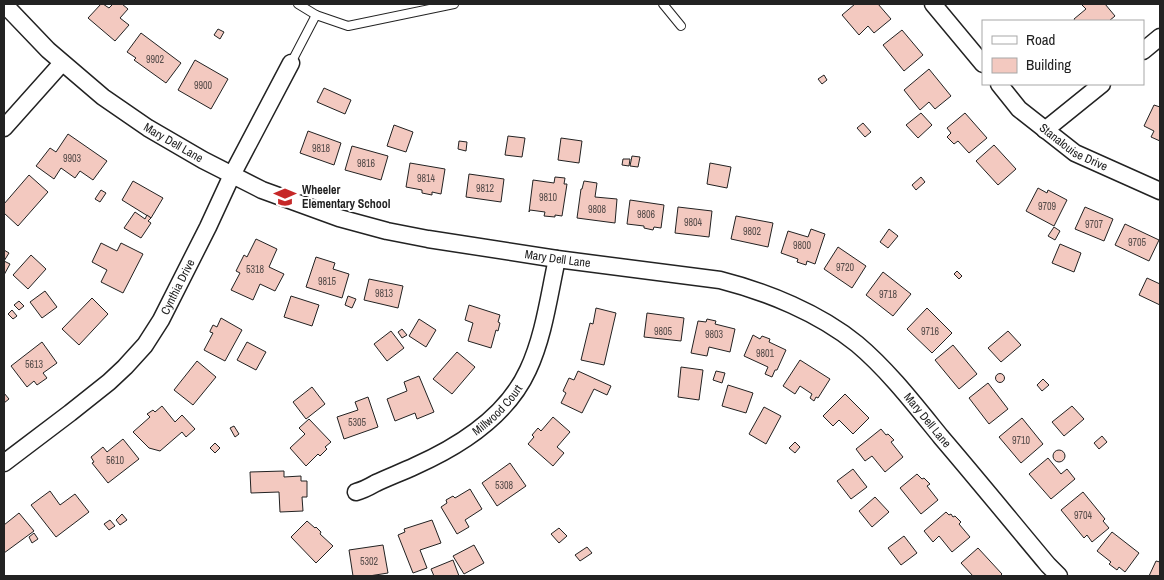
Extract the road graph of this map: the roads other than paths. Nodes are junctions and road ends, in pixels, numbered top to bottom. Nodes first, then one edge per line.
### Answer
1 (4, 4) edge
2 (298, 4) edge
3 (454, 4) edge
4 (663, 4) edge
5 (933, 4) edge
6 (316, 15) junction
7 (681, 26) dead end
8 (1160, 37) edge
9 (1144, 50) edge
10 (62, 63) junction
11 (291, 63) joint
12 (982, 63) edge
13 (1000, 85) edge
14 (1101, 85) edge
15 (4, 128) edge
16 (1045, 130) junction
17 (232, 175) junction
18 (1160, 192) edge
19 (557, 259) junction
20 (4, 463) edge
21 (356, 492) dead end
22 (1059, 576) edge

1 - 10 street, Mary Dell Lane
2 - 6 lane
3 - 6 lane
4 - 7 lane
5 - 12 street
6 - 11 lane
8 - 9 street
10 - 15 street
10 - 17 street, Mary Dell Lane
11 - 17 street, Cynthia Drive
13 - 16 street, Stanalouise Drive
14 - 16 street
16 - 18 street, Stanalouise Drive
17 - 19 street, Mary Dell Lane
17 - 20 street, Cynthia Drive
19 - 21 street, Millwood Court
19 - 22 street, Mary Dell Lane

